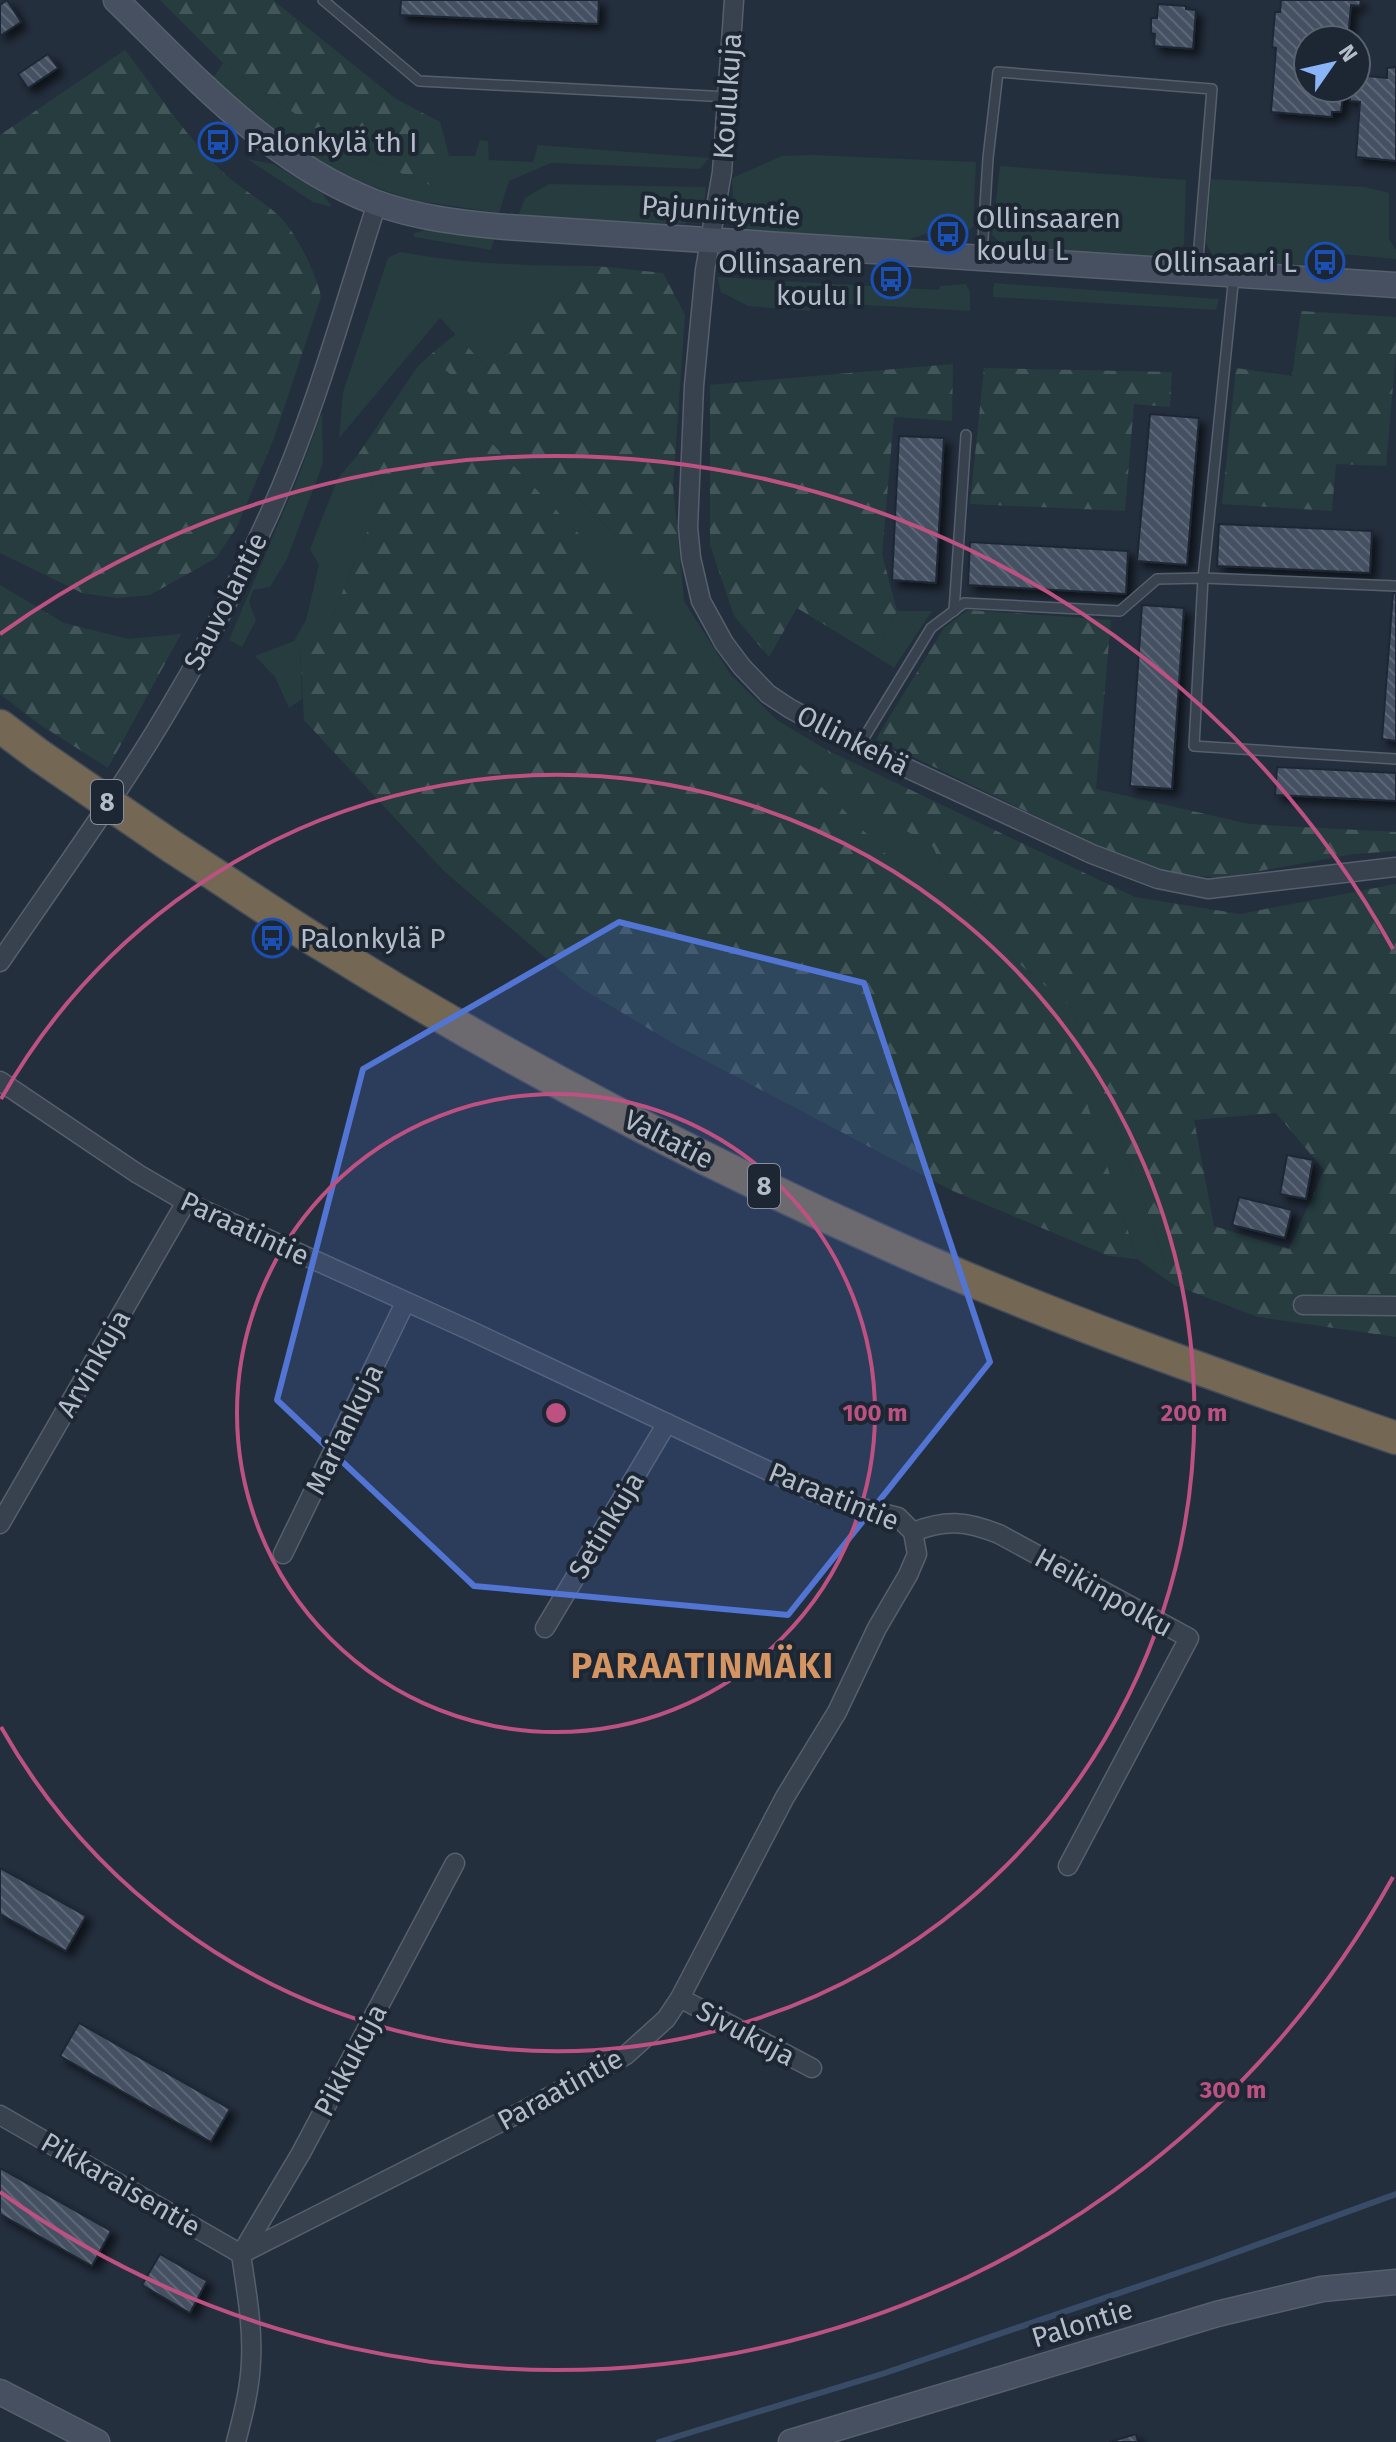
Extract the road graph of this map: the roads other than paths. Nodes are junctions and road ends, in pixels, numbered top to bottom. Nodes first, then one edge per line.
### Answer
1 (116, 0) edge
2 (323, 0) edge
3 (734, 0) edge
4 (729, 97) junction
5 (377, 203) junction
6 (710, 239) junction
7 (982, 258) junction
8 (1197, 272) junction
9 (1234, 275) junction
10 (1396, 285) edge
11 (966, 435) dead end
12 (1203, 578) junction
13 (1396, 586) edge
14 (954, 611) junction
15 (0, 726) edge
16 (859, 746) junction
17 (1396, 759) edge
18 (1396, 867) edge
19 (0, 962) edge
20 (0, 1081) edge
21 (186, 1202) junction
22 (405, 1303) junction
23 (1303, 1305) dead end
24 (1396, 1306) edge
25 (667, 1423) junction
26 (1396, 1438) edge
27 (0, 1524) edge
28 (913, 1532) junction
29 (283, 1554) dead end
30 (545, 1628) dead end
31 (455, 1863) dead end
32 (1068, 1866) dead end
33 (680, 1998) junction
34 (812, 2068) dead end
35 (0, 2115) edge
36 (241, 2254) junction
37 (1396, 2282) edge
38 (0, 2392) edge
39 (97, 2442) edge
40 (236, 2442) edge
41 (791, 2442) edge

1 - 5 street, Pajuniityntie
2 - 4 lane
3 - 4 street, Koulukuja
4 - 6 street, Koulukuja
5 - 6 street, Pajuniityntie
5 - 19 street, Sauvolantie
6 - 7 street, Pajuniityntie
6 - 16 street, Ollinkehä
7 - 8 street, Pajuniityntie
7 - 8 lane
8 - 9 street, Pajuniityntie
9 - 10 street, Pajuniityntie
9 - 12 lane
11 - 14 lane
12 - 13 lane
12 - 14 lane
12 - 17 lane
14 - 16 lane
15 - 26 highway, Valtatie / 8, bridge
16 - 18 street, Ollinkehä
20 - 21 street, Paraatintie
21 - 22 street, Paraatintie
21 - 27 street, Arvinkuja
22 - 25 street, Paraatintie
22 - 29 street, Mariankuja
23 - 24 street
25 - 28 street, Paraatintie
25 - 30 street, Setinkuja
28 - 32 street, Heikinpolku
28 - 33 street, Paraatintie
31 - 36 street, Pikkukuja
33 - 34 street, Sivukuja
33 - 36 street, Paraatintie
35 - 36 street, Pikkaraisentie
36 - 40 street
37 - 41 street, Palontie
38 - 39 street

